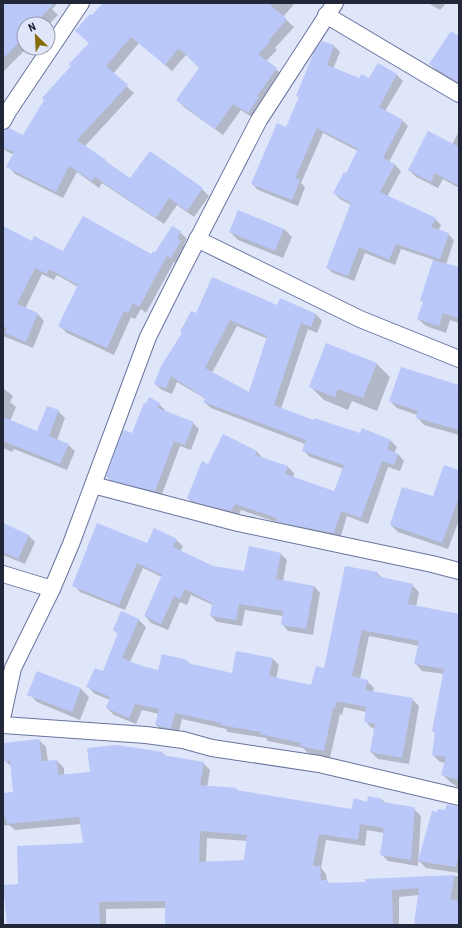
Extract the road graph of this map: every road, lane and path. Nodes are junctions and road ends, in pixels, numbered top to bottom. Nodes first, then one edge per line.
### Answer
1 (81, 3) edge
2 (331, 9) edge
3 (459, 94) edge
4 (5, 112) edge
5 (198, 239) junction
6 (459, 360) edge
7 (93, 485) junction
8 (459, 571) edge
9 (3, 574) edge
10 (52, 589) junction
11 (3, 714) edge
12 (3, 725) edge
13 (459, 797) edge

1 - 4 street
2 - 3 street
2 - 5 street
5 - 6 street
5 - 7 street
7 - 8 street
7 - 10 street
9 - 10 street
10 - 11 street
12 - 13 street

